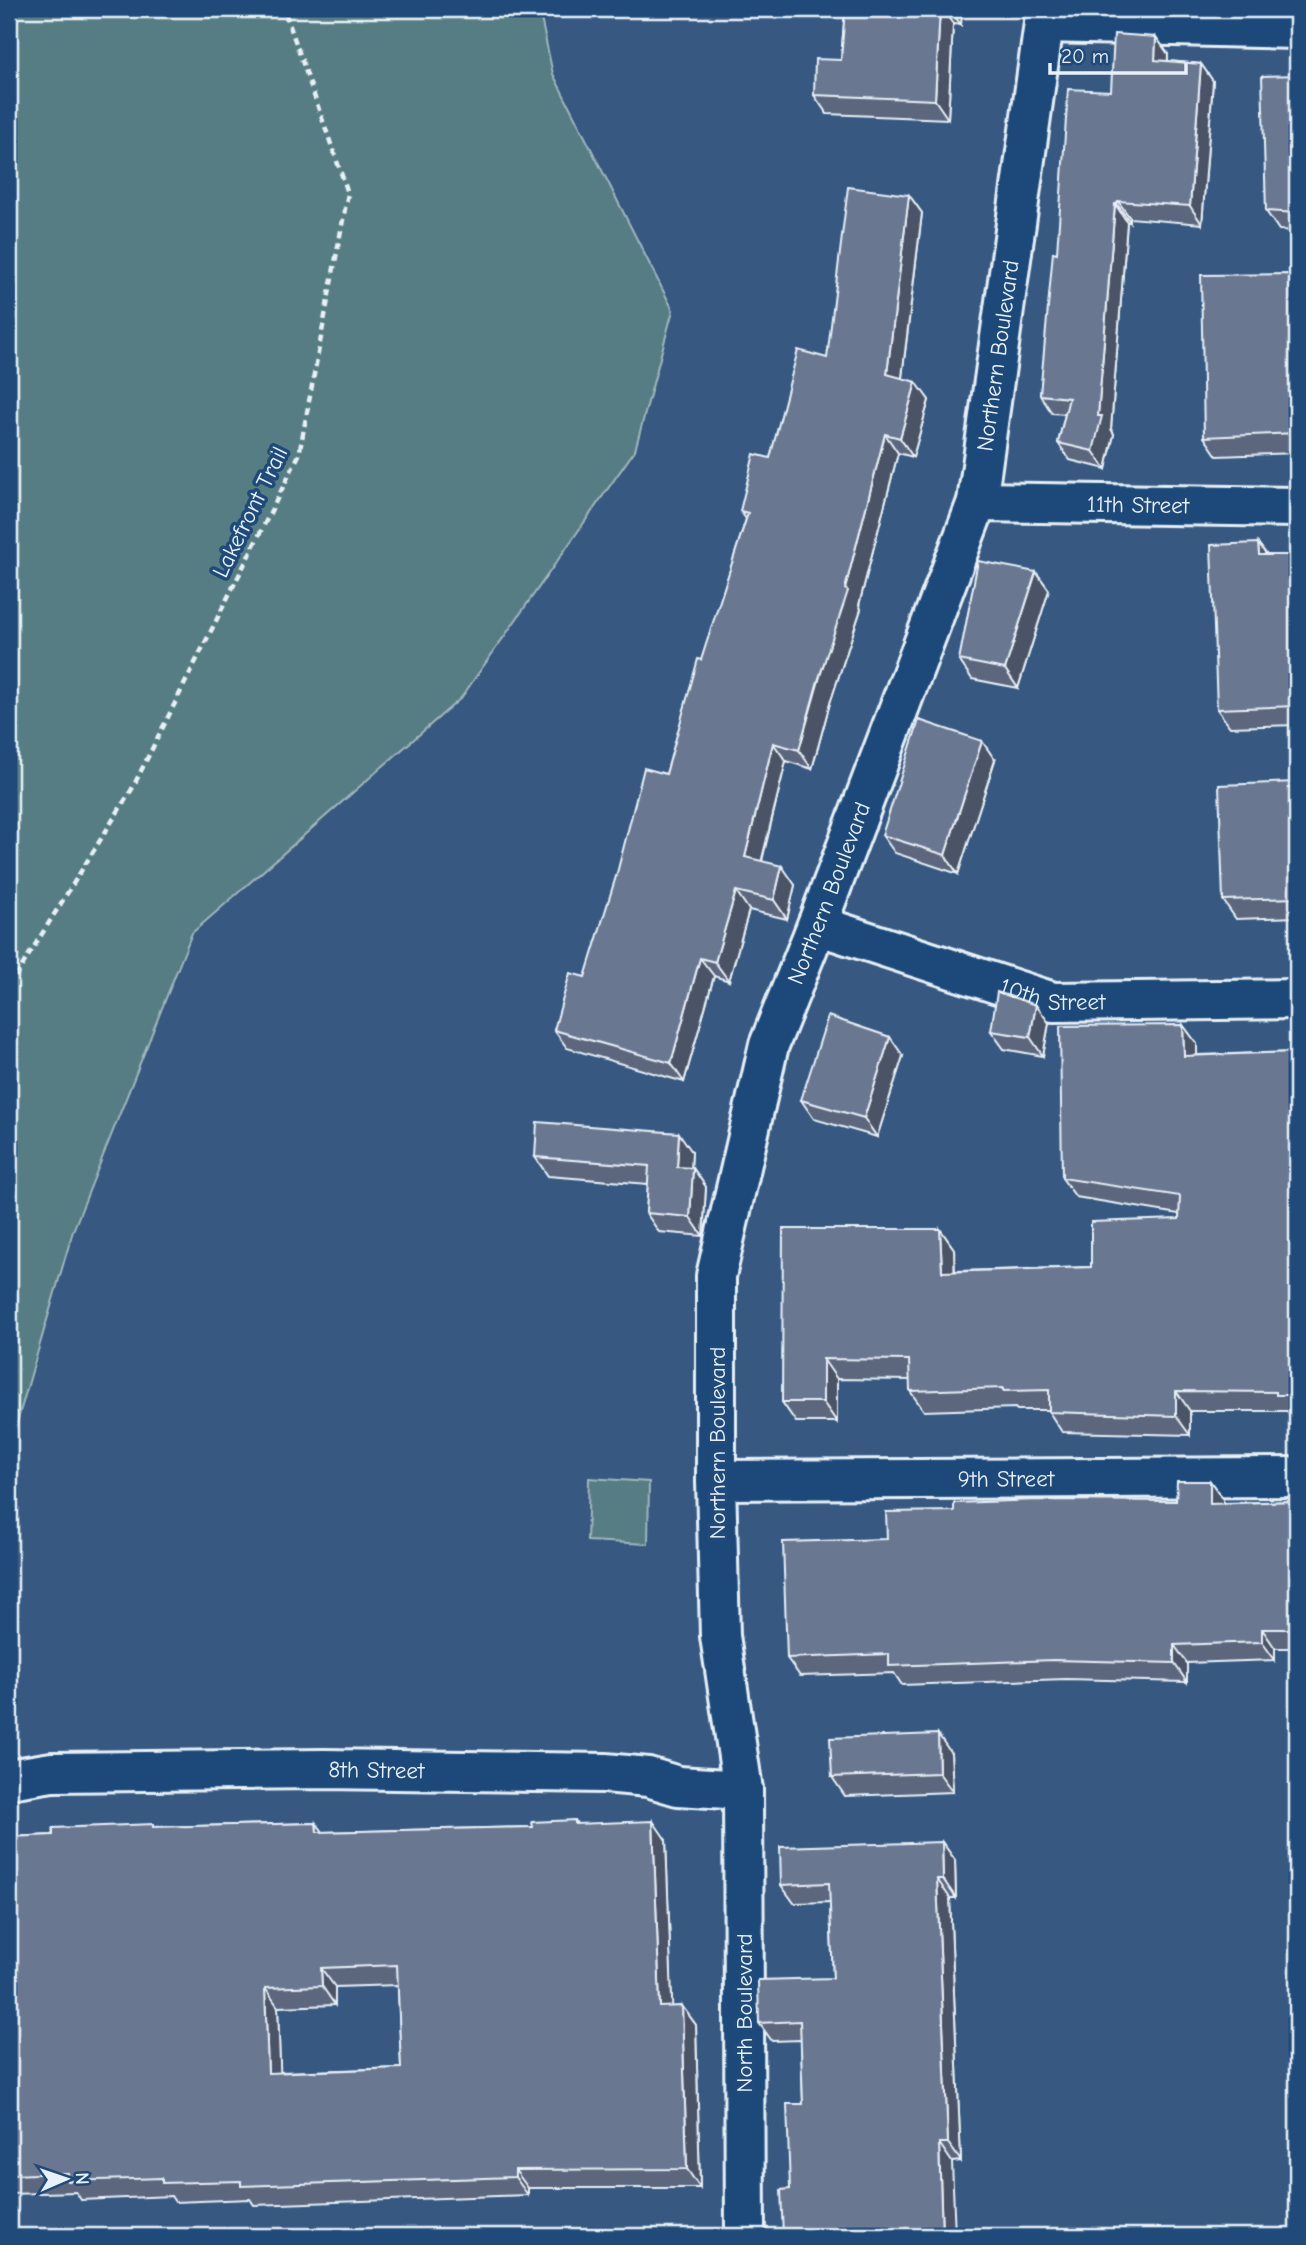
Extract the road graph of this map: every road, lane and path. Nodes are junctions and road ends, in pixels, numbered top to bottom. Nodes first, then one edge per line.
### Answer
1 (285, 9) edge
2 (1045, 16) edge
3 (1297, 29) edge
4 (977, 502) junction
5 (1297, 506) edge
6 (817, 925) junction
7 (9, 987) edge
8 (1297, 999) edge
9 (1297, 1477) edge
10 (716, 1480) junction
11 (9, 1779) edge
12 (743, 1790) junction
13 (745, 2236) edge

1 - 7 path, Lakefront Trail
2 - 3 street
2 - 4 street, Northern Boulevard
4 - 5 street, 11th Street
4 - 6 street, Northern Boulevard
6 - 8 street, 10th Street
6 - 10 street, Northern Boulevard
9 - 10 street, 9th Street
10 - 12 street, Northern Boulevard
11 - 12 street, 8th Street
12 - 13 street, North Boulevard

